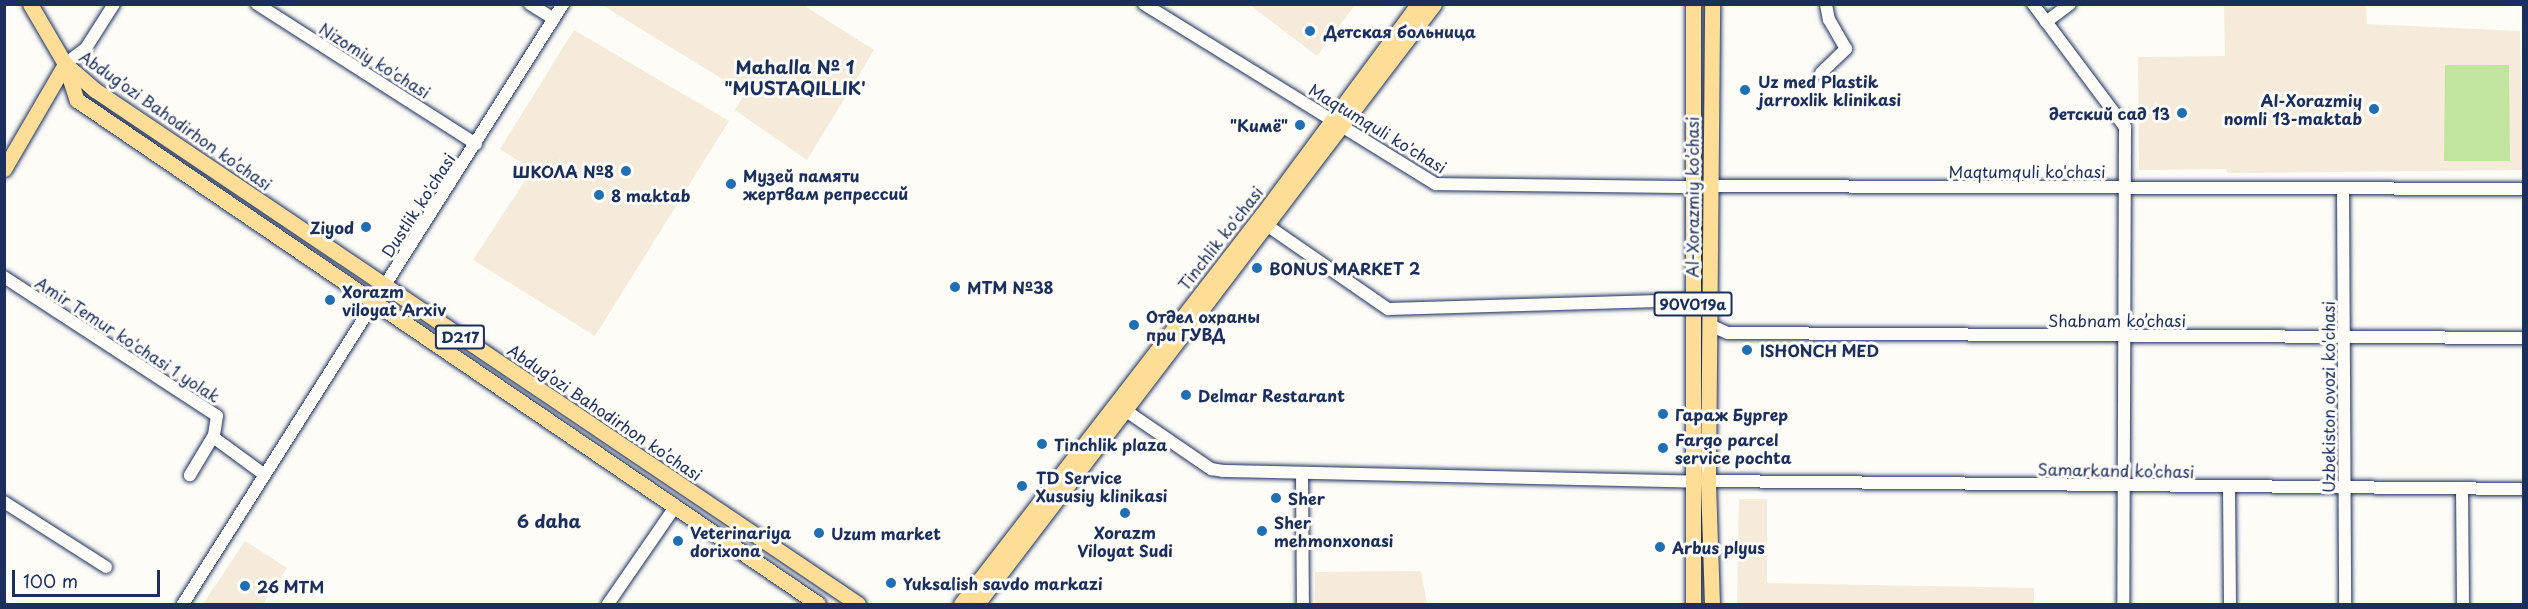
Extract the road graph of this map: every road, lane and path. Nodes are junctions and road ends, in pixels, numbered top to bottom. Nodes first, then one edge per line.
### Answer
1 (30, 4) edge
2 (114, 4) edge
3 (257, 4) edge
4 (530, 4) edge
5 (563, 4) edge
6 (1144, 4) edge
7 (1418, 4) edge
8 (1434, 4) edge
9 (1693, 4) edge
10 (1712, 4) edge
11 (1826, 4) edge
12 (2033, 4) edge
13 (2070, 4) edge
14 (554, 20) junction
15 (2046, 22) junction
16 (65, 64) junction
17 (1821, 73) dead end
18 (1336, 123) junction
19 (476, 144) junction
20 (4, 169) edge
21 (1710, 186) junction
22 (1693, 187) junction
23 (2126, 188) junction
24 (2343, 189) junction
25 (2523, 189) edge
26 (1268, 226) junction
27 (4, 277) edge
28 (387, 286) junction
29 (1694, 300) junction
30 (375, 303) junction
31 (1712, 326) junction
32 (2123, 338) junction
33 (2344, 338) junction
34 (2523, 338) edge
35 (1120, 407) junction
36 (213, 437) junction
37 (1302, 474) junction
38 (190, 475) dead end
39 (265, 475) junction
40 (1701, 482) junction
41 (2121, 486) junction
42 (2462, 488) junction
43 (2229, 489) junction
44 (2346, 489) junction
45 (2523, 489) edge
46 (4, 502) edge
47 (675, 507) junction
48 (106, 567) dead end
49 (183, 604) edge
50 (608, 604) edge
51 (818, 604) edge
52 (858, 604) edge
53 (961, 604) edge
54 (977, 604) edge
55 (1303, 604) edge
56 (1693, 604) edge
57 (1712, 604) edge
58 (2123, 604) edge
59 (2230, 604) edge
60 (2345, 604) edge
61 (2463, 604) edge

1 - 16 main road, D217
2 - 16 street
3 - 19 street, Nizomiy ko'chasi
4 - 14 street
5 - 14 street, Dustlik ko'chasi
6 - 18 street, Maqtumquli ko'chasi
7 - 18 main road, Tinchlik ko'chasi
8 - 18 main road, Tinchlik ko'chasi
9 - 22 main road, Al-Xorazmiy ko’chasi / 90V019a
10 - 21 main road, Al-Xorazmiy ko’chasi / 90V019a
11 - 17 street
12 - 15 street
13 - 15 street
14 - 19 street, Dustlik ko'chasi
15 - 23 street
16 - 20 main road
16 - 28 main road, Abdug’ozi Bahodirhon ko’chasi / D217
16 - 30 main road, Abdug’ozi Bahodirhon ko’chasi / D217
18 - 22 street, Maqtumquli ko'chasi
18 - 26 main road, Tinchlik ko'chasi
18 - 35 main road, Tinchlik ko'chasi
19 - 28 street, Dustlik ko'chasi
21 - 23 street, Maqtumquli ko'chasi
21 - 31 main road, Al-Xorazmiy ko’chasi / 90V019a
22 - 29 main road, Al-Xorazmiy ko’chasi / 90V019a
23 - 24 street, Maqtumquli ko'chasi
23 - 32 street
24 - 25 street, Maqtumquli ko'chasi
24 - 33 street, Uzbekiston ovozi ko'chasi
26 - 29 street
26 - 35 main road, Tinchlik ko'chasi
27 - 36 street, Amir Temur ko'chasi 1 yolak
28 - 30 street, Dustlik ko'chasi
28 - 52 main road, Abdug’ozi Bahodirhon ko’chasi / D217
29 - 40 main road, Al-Xorazmiy ko’chasi / 90V019a
30 - 39 street, Dustlik ko'chasi
30 - 47 main road, Abdug’ozi Bahodirhon ko’chasi / D217
31 - 32 street, Shabnam ko’chasi
31 - 40 main road, Al-Xorazmiy ko’chasi / 90V019a
32 - 33 street, Shabnam ko’chasi
32 - 41 street
33 - 34 street, Shabnam ko’chasi
33 - 44 street, Uzbekiston ovozi ko'chasi
35 - 37 street, Samarkand ko’chasi
35 - 53 main road, Tinchlik ko'chasi
35 - 54 main road, Tinchlik ko'chasi
36 - 38 street
36 - 39 street
37 - 40 street, Samarkand ko’chasi
37 - 55 street
39 - 49 street, Dustlik ko'chasi
40 - 41 street, Samarkand ko’chasi
40 - 56 main road, Al-Xorazmiy ko’chasi / 90V019a
40 - 57 main road, Al-Xorazmiy ko’chasi / 90V019a
41 - 43 street, Samarkand ko’chasi
41 - 58 street
42 - 44 street, Samarkand ko’chasi
42 - 45 street, Samarkand ko’chasi
42 - 61 street
43 - 44 street, Samarkand ko’chasi
43 - 59 street
44 - 60 street, Uzbekiston ovozi ko'chasi
46 - 48 street
47 - 50 street
47 - 51 main road, Abdug’ozi Bahodirhon ko’chasi / D217

